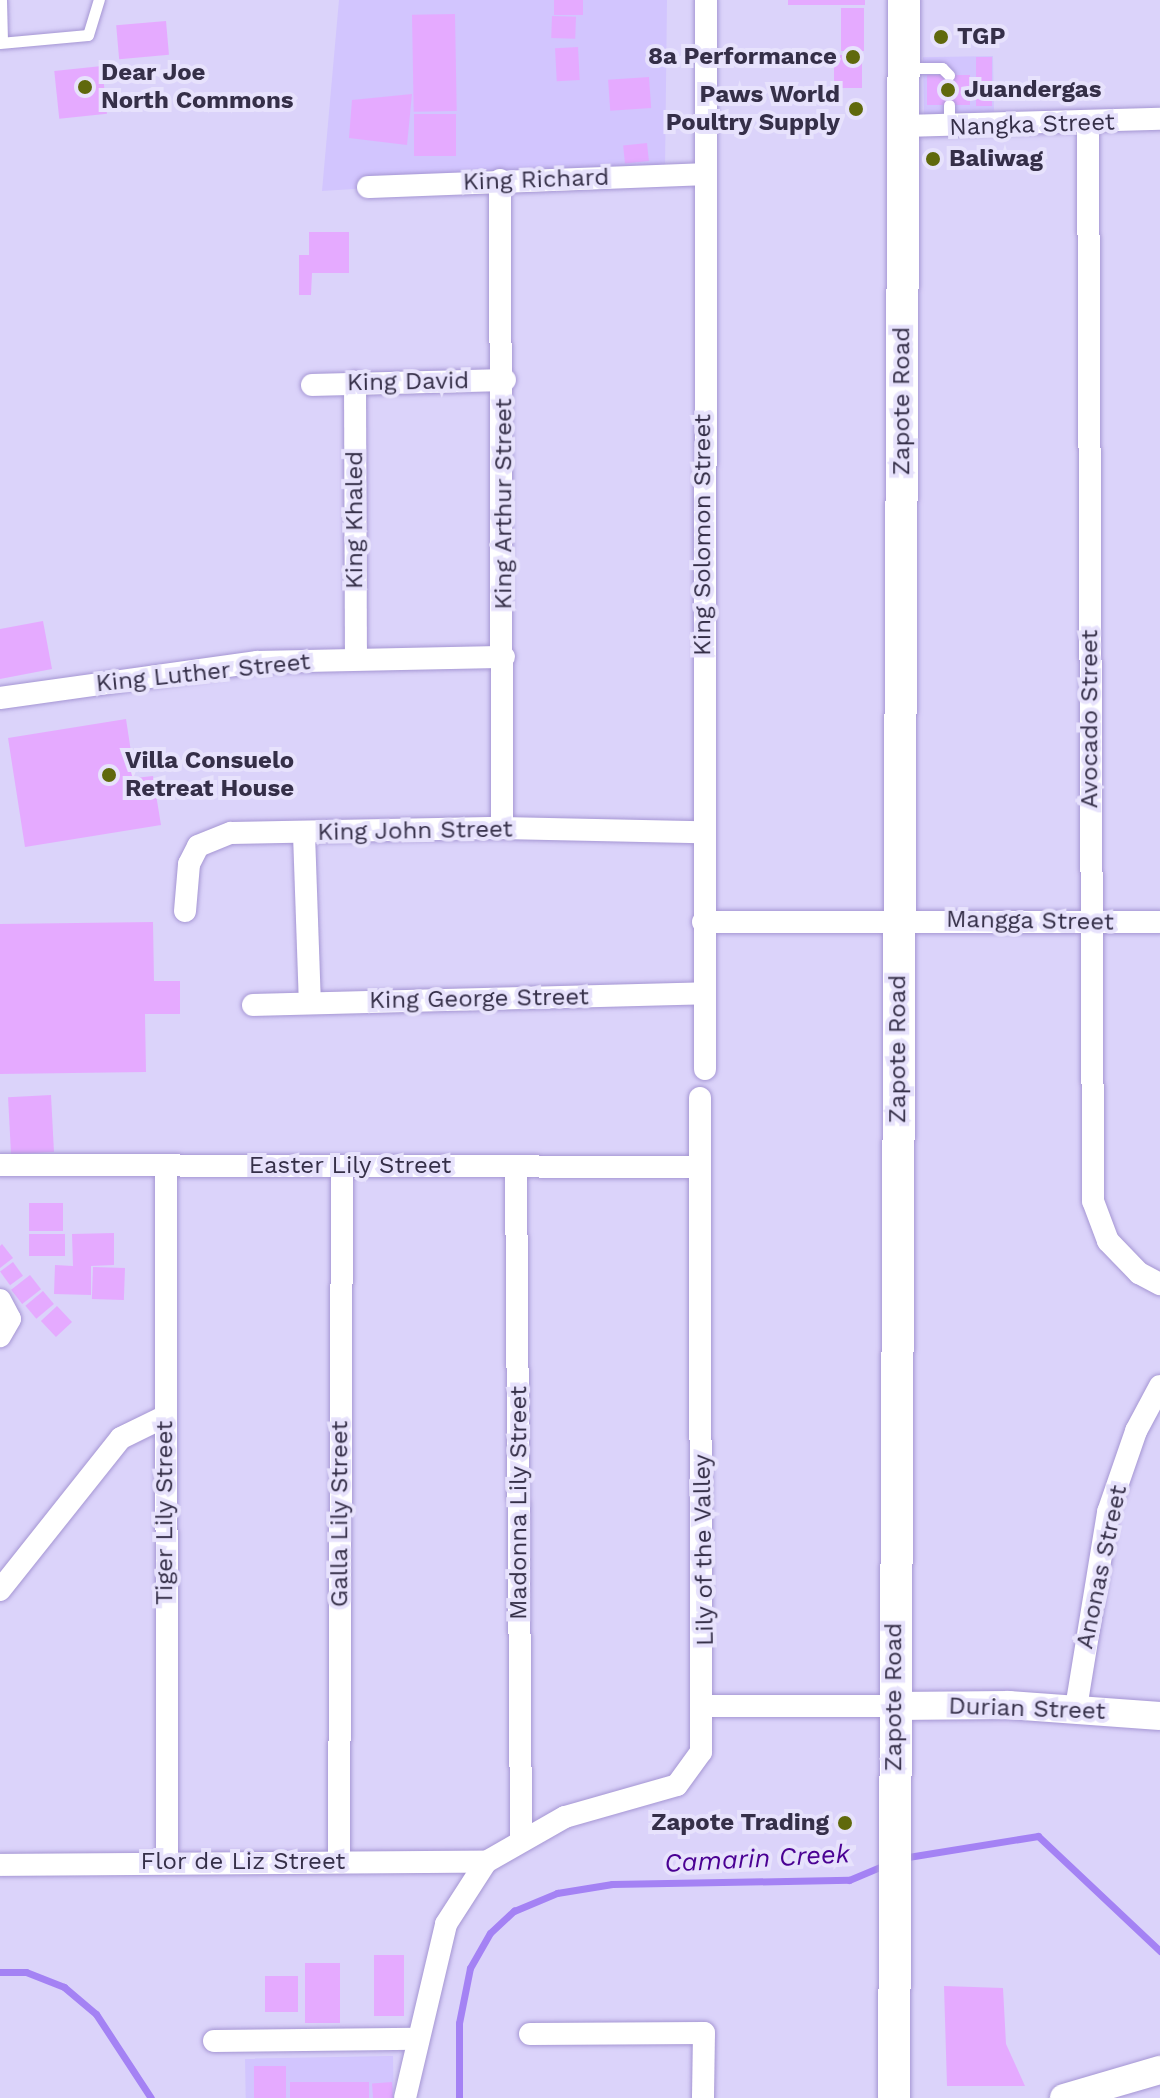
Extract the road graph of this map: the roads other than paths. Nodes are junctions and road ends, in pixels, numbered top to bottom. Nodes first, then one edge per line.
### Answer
1 (1, 0) edge
2 (99, 0) edge
3 (706, 0) edge
4 (904, 0) edge
5 (1, 42) edge
6 (903, 68) junction
7 (949, 75) dead end
8 (1160, 119) edge
9 (904, 126) junction
10 (1088, 126) junction
11 (704, 174) junction
12 (500, 180) junction
13 (368, 187) dead end
14 (505, 380) junction
15 (355, 382) junction
16 (312, 385) dead end
17 (504, 657) junction
18 (356, 658) junction
19 (0, 698) edge
20 (502, 828) junction
21 (701, 832) junction
22 (304, 834) junction
23 (185, 911) dead end
24 (899, 918) junction
25 (703, 922) junction
26 (1160, 922) edge
27 (1091, 924) junction
28 (705, 993) junction
29 (310, 1003) junction
30 (253, 1005) dead end
31 (705, 1069) dead end
32 (700, 1098) dead end
33 (0, 1165) edge
34 (166, 1165) junction
35 (342, 1166) junction
36 (516, 1166) junction
37 (700, 1167) junction
38 (1160, 1284) edge
39 (0, 1300) edge
40 (0, 1336) edge
41 (1160, 1386) edge
42 (164, 1417) junction
43 (0, 1590) edge
44 (706, 1706) junction
45 (894, 1706) junction
46 (1076, 1708) junction
47 (1160, 1716) edge
48 (521, 1839) junction
49 (167, 1861) junction
50 (339, 1861) junction
51 (486, 1862) junction
52 (0, 1865) edge
53 (530, 2034) dead end
54 (417, 2039) junction
55 (214, 2041) dead end
56 (1160, 2070) edge
57 (1082, 2096) edge
58 (405, 2098) edge
59 (703, 2098) edge
60 (894, 2098) edge

1 - 5 lane
2 - 5 lane
3 - 11 street, King Solomon Street
4 - 6 main road, Zapote Road
6 - 7 lane
6 - 9 main road, Zapote Road
8 - 10 street, Nangka Street
9 - 10 street, Nangka Street
9 - 24 main road, Zapote Road
10 - 27 street, Avocado Street
11 - 12 street, King Richard
11 - 21 street, King Solomon Street
12 - 13 street, King Richard
12 - 14 street, King Arthur Street
14 - 15 street, King David
14 - 17 street, King Arthur Street
15 - 16 street, King David
15 - 18 street, King Khaled
17 - 18 street, King Luther Street
17 - 20 street, King Arthur Street
18 - 19 street, King Luther Street
20 - 21 street, King John Street
20 - 22 street, King John Street
21 - 25 street, King Solomon Street
22 - 23 street, King John Street
22 - 29 street
24 - 25 street, Mangga Street
24 - 27 street, Mangga Street
24 - 45 main road, Zapote Road
25 - 28 street, King Solomon Street
26 - 27 street, Mangga Street
27 - 38 street, Avocado Street
28 - 29 street, King George Street
28 - 31 street, King Solomon Street
29 - 30 street, King George Street
32 - 37 street, Lily of the Valley
33 - 34 street, Easter Lily Street
34 - 35 street, Easter Lily Street
34 - 42 street, Tiger Lily Street
35 - 36 street, Easter Lily Street
35 - 50 street, Galla Lily Street
36 - 37 street, Easter Lily Street
36 - 48 street, Madonna Lily Street
37 - 44 street, Lily of the Valley
39 - 40 street
41 - 46 street, Anonas Street
42 - 43 street
42 - 49 street, Tiger Lily Street
44 - 45 street
44 - 48 street, Lily of the Valley
45 - 46 street, Durian Street
45 - 60 main road, Zapote Road
46 - 47 street, Durian Street
48 - 51 street, Lily of the Valley
49 - 50 street, Flor de Liz Street
49 - 52 street, Flor de Liz Street
50 - 51 street, Flor de Liz Street
51 - 54 street
53 - 59 street
54 - 55 street
54 - 58 street
56 - 57 street

